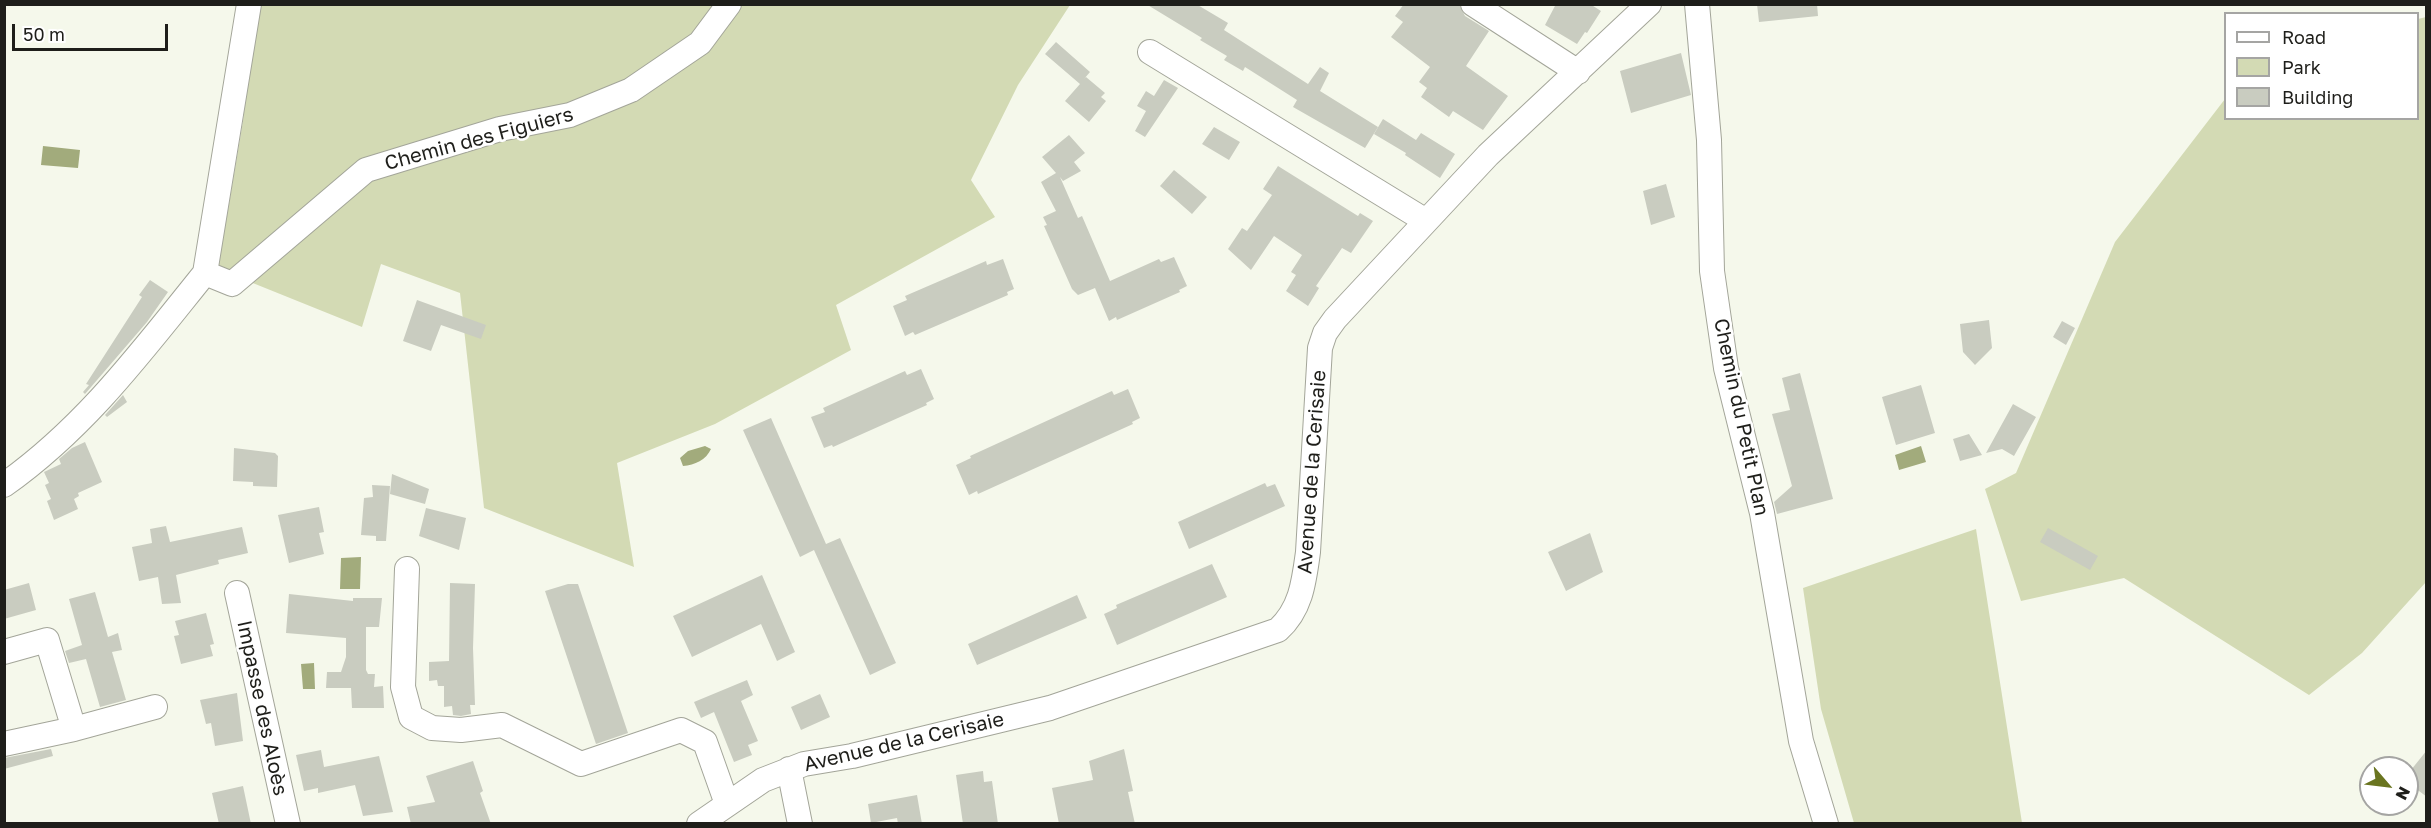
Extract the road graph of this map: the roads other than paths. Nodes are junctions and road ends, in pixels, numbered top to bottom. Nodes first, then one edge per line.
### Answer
1 (249, 4) edge
2 (729, 4) edge
3 (1473, 4) edge
4 (1649, 4) edge
5 (1697, 4) edge
6 (1150, 52) dead end
7 (1578, 72) junction
8 (1426, 221) junction
9 (205, 273) junction
10 (4, 485) edge
11 (407, 569) dead end
12 (237, 593) dead end
13 (4, 652) edge
14 (155, 707) dead end
15 (74, 729) junction
16 (4, 744) edge
17 (789, 769) junction
18 (727, 804) junction
19 (288, 824) edge
20 (699, 824) edge
21 (800, 824) edge
22 (1826, 824) edge

1 - 9 street
2 - 9 street, Chemin des Figuiers
3 - 7 street
4 - 7 street, Avenue de la Cerisaie
5 - 22 street, Chemin du Petit Plan
6 - 8 street
7 - 8 street, Avenue de la Cerisaie
8 - 17 street, Avenue de la Cerisaie
9 - 10 street
11 - 18 street
12 - 19 street, Impasse des Aloès
13 - 15 street
14 - 15 street
15 - 16 street
17 - 18 street, Avenue de la Cerisaie
17 - 21 street
18 - 20 street, Avenue de la Cerisaie

